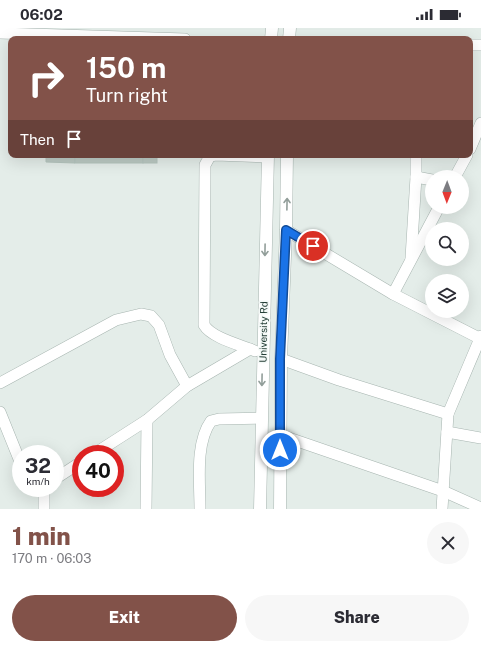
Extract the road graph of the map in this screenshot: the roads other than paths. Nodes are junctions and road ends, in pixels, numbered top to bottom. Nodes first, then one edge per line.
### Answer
1 (0, 33) edge
2 (92, 36) edge
3 (481, 123) edge
4 (473, 142) edge
5 (209, 158) edge
6 (268, 158) edge
7 (287, 158) edge
8 (416, 158) edge
9 (465, 158) edge
10 (459, 170) edge
11 (416, 177) junction
12 (425, 179) edge
13 (435, 214) edge
14 (286, 230) junction
15 (411, 258) junction
16 (393, 294) junction
17 (481, 337) edge
18 (250, 349) junction
19 (263, 353) junction
20 (280, 359) junction
21 (0, 383) edge
22 (187, 386) junction
23 (0, 412) edge
24 (448, 414) junction
25 (262, 418) junction
26 (147, 420) junction
27 (447, 432) junction
28 (280, 435) junction
29 (481, 438) edge
30 (13, 445) edge
31 (108, 445) edge
32 (443, 491) junction
33 (44, 497) edge
34 (481, 508) edge
35 (44, 509) edge
36 (146, 509) edge
37 (200, 509) edge
38 (260, 509) edge
39 (280, 509) edge
40 (442, 509) edge

1 - 2 street
3 - 4 street
5 - 18 street
6 -> 19 street, University Rd
14 -> 7 street, University Rd
8 - 11 street
9 - 10 street
11 - 12 street
11 - 15 street
13 - 15 street
14 - 16 street
14 - 20 street, University Rd
15 - 16 street
16 - 17 street
17 - 24 street
18 - 19 street
18 - 22 street
19 - 20 street
19 -> 25 street, University Rd
20 - 24 street
20 - 28 street, University Rd
21 - 22 street
22 - 26 street
23 - 30 street
24 - 27 street
25 - 37 street
25 - 38 street, University Rd
26 - 31 street
26 - 36 street
27 - 29 street
27 - 32 street
28 - 32 street
28 - 39 street, University Rd
32 - 34 street
32 - 40 street
33 - 35 street

